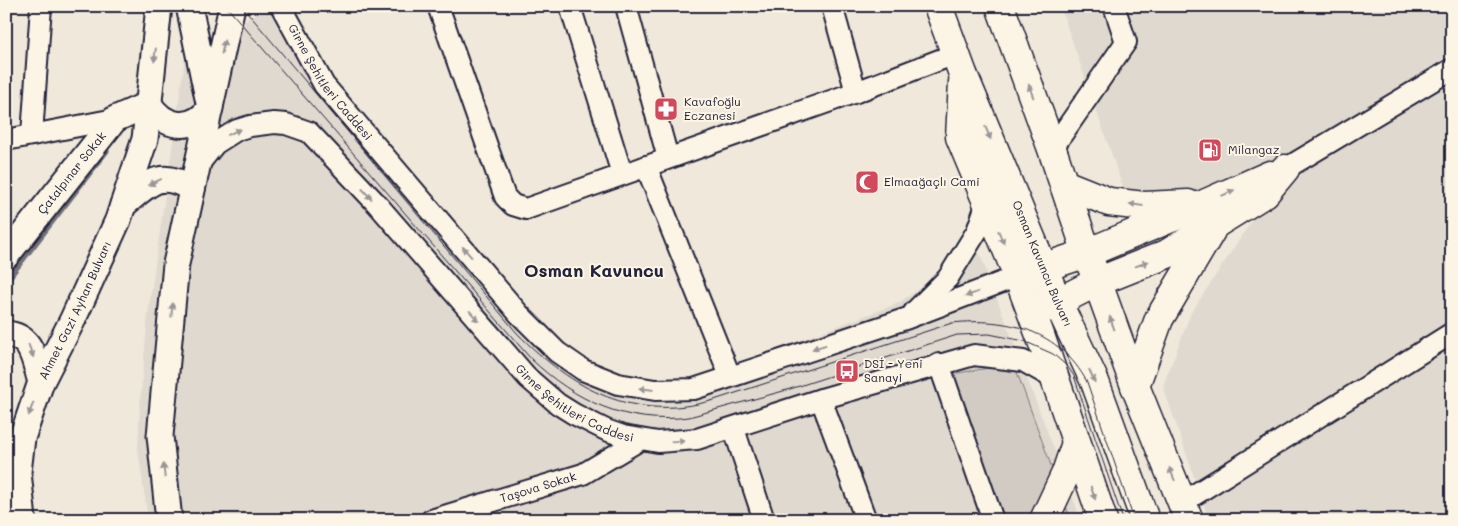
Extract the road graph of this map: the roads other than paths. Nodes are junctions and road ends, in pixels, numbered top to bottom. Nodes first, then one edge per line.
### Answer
1 (41, 6) edge
2 (160, 6) edge
3 (189, 6) edge
4 (232, 6) edge
5 (281, 6) edge
6 (438, 6) edge
7 (570, 6) edge
8 (626, 6) edge
9 (832, 6) edge
10 (938, 6) edge
11 (1000, 6) edge
12 (1114, 6) edge
13 (959, 64) junction
14 (1452, 69) edge
15 (856, 92) junction
16 (149, 104) junction
17 (210, 108) junction
18 (115, 119) junction
19 (32, 135) junction
20 (6, 140) edge
21 (1052, 149) junction
22 (668, 158) junction
23 (199, 164) junction
24 (646, 166) junction
25 (1285, 169) joint
26 (622, 174) junction
27 (1064, 184) junction
28 (192, 189) junction
29 (986, 202) junction
30 (123, 206) junction
31 (1208, 215) junction
32 (8, 251) edge
33 (1087, 253) junction
34 (1044, 268) junction
35 (1018, 276) junction
36 (1097, 282) junction
37 (1058, 302) junction
38 (1032, 314) junction
39 (908, 318) junction
40 (1452, 333) edge
41 (6, 334) edge
42 (939, 364) junction
43 (730, 376) junction
44 (1055, 379) junction
45 (41, 382) junction
46 (1135, 386) junction
47 (821, 399) junction
48 (734, 428) junction
49 (640, 440) junction
50 (1076, 442) junction
51 (18, 472) junction
52 (6, 504) edge
53 (1186, 511) edge
54 (23, 520) edge
55 (169, 520) edge
56 (431, 520) edge
57 (764, 520) edge
58 (866, 520) edge
59 (993, 520) edge
60 (1044, 520) edge
61 (1103, 520) edge
62 (1145, 520) edge

1 - 19 street
2 -> 16 main road, Ahmet Gazi Ayhan Bulvarı
3 - 17 main road
17 -> 4 main road
43 -> 5 street, Girne Şehitleri Caddesi
6 - 26 street
7 - 26 street
8 - 22 street
9 - 15 street
10 - 13 highway, Osman Kavuncu Bulvarı
21 -> 11 highway
12 - 21 street
13 - 15 street
13 - 29 highway
13 -> 34 highway, Osman Kavuncu Bulvarı
14 - 25 street
15 - 22 street
16 - 17 main road
16 - 18 main road, Çatalpınar Sokak
16 - 30 main road, Ahmet Gazi Ayhan Bulvarı
17 - 23 main road
18 - 19 street
18 - 32 main road, Çatalpınar Sokak
19 - 20 street
21 - 27 highway
22 - 24 street
23 - 28 main road
23 -> 49 street, Girne Şehitleri Caddesi
24 - 26 street
24 - 43 street
31 -> 25 highway
31 -> 27 highway
27 - 33 highway
28 -> 30 main road
55 -> 28 main road
29 -> 35 highway
29 - 39 street
30 - 45 main road, Ahmet Gazi Ayhan Bulvarı
31 - 33 highway
36 -> 31 highway
31 - 46 highway
33 - 34 highway
33 - 36 highway
34 - 35 highway
34 - 37 highway, Osman Kavuncu Bulvarı
35 - 38 highway
35 -> 39 street, Girne Şehitleri Caddesi
36 - 37 highway
46 -> 36 highway
37 - 38 highway
37 -> 62 highway, Osman Kavuncu Bulvarı
38 - 44 highway
39 -> 43 street, Girne Şehitleri Caddesi
40 - 53 street
41 -> 45 main road
42 - 44 street, Girne Şehitleri Caddesi
42 - 47 street, Girne Şehitleri Caddesi
42 - 59 street
44 - 50 highway
45 -> 51 main road, Ahmet Gazi Ayhan Bulvarı
53 -> 46 highway
47 - 48 street, Girne Şehitleri Caddesi
47 - 58 street
49 -> 48 street, Girne Şehitleri Caddesi
48 - 57 street
49 - 56 street, Taşova Sokak
50 - 60 highway
50 -> 61 highway
51 - 52 street
51 - 54 main road, Ahmet Gazi Ayhan Bulvarı

